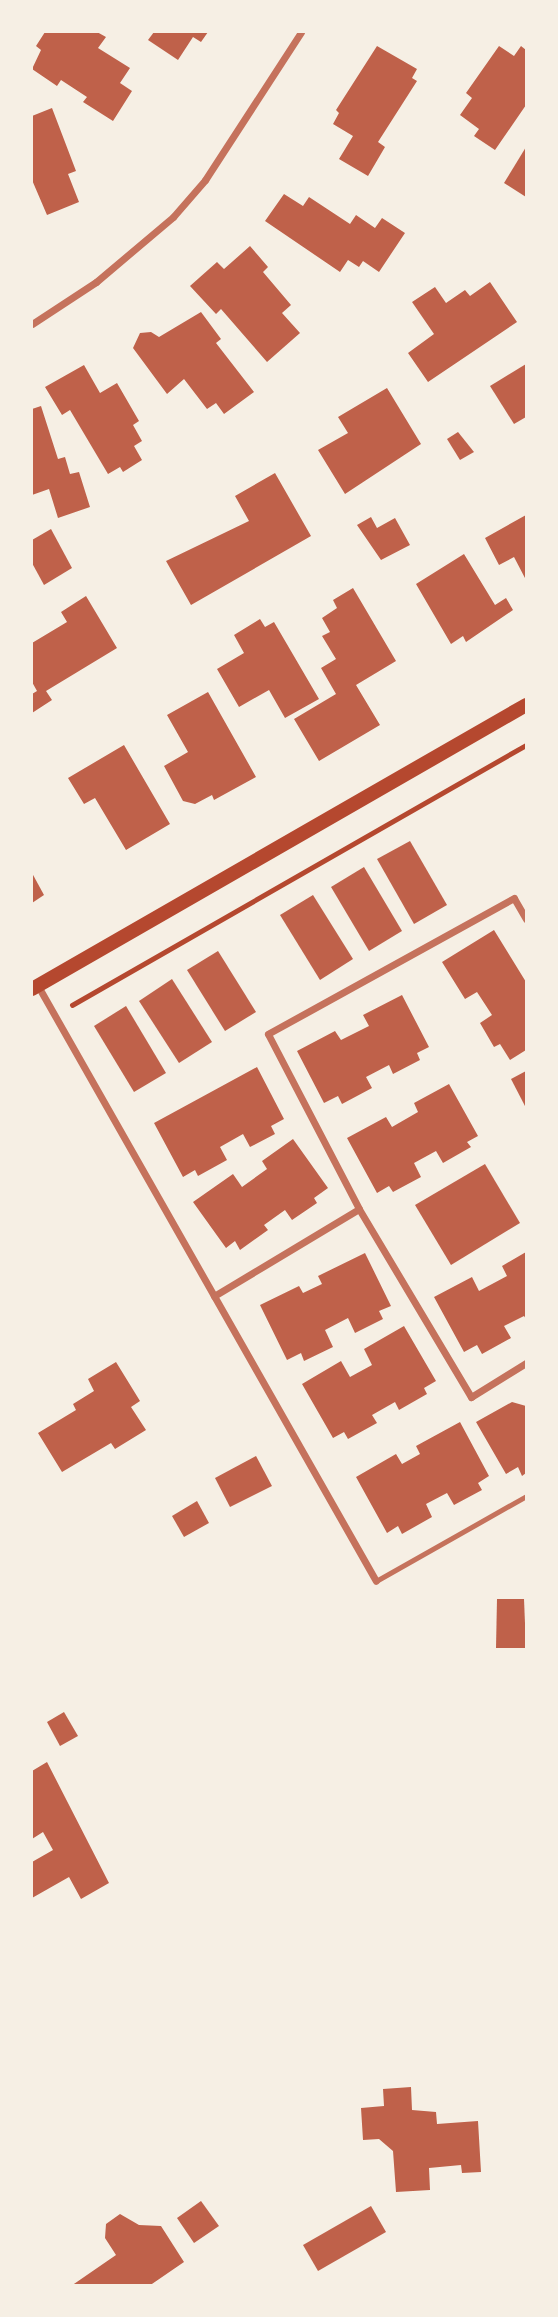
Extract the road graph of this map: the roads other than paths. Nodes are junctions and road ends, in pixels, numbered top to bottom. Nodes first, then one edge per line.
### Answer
1 (301, 32) edge
2 (32, 324) edge
3 (527, 705) edge
4 (527, 919) edge
5 (34, 988) edge
6 (359, 1209) junction
7 (214, 1296) junction
8 (527, 1363) edge
9 (527, 1496) edge
10 (376, 1581) joint

1 - 2 street
3 - 5 main road
4 - 6 street
5 - 7 street
6 - 7 street
6 - 8 street
7 - 10 street
9 - 10 lane

